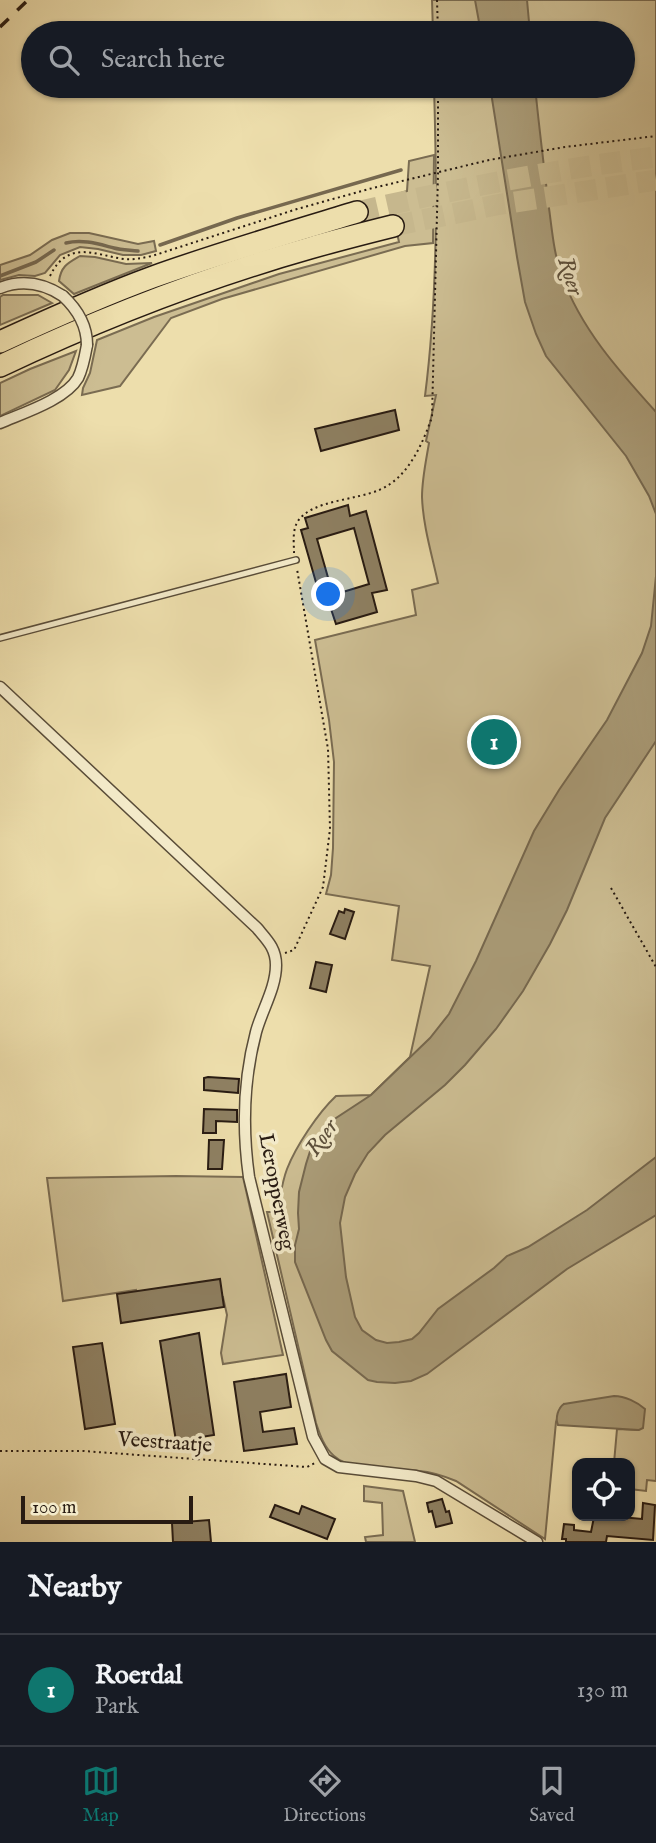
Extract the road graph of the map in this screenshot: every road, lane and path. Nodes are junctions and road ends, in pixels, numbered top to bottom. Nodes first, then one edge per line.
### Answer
1 (438, 0) edge
2 (438, 21) edge
3 (438, 98) edge
4 (656, 136) edge
5 (438, 173) junction
6 (357, 212) tunnel mouth
7 (393, 226) tunnel mouth
8 (49, 280) dead end
9 (0, 288) edge
10 (0, 342) edge
11 (0, 366) edge
12 (0, 423) edge
13 (296, 560) junction
14 (0, 638) edge
15 (0, 687) edge
16 (611, 888) dead end
17 (275, 957) junction
18 (656, 967) edge
19 (0, 1451) edge
20 (325, 1459) junction
21 (537, 1542) edge

1 - 2 path
3 - 5 path
4 - 5 path
5 - 8 path
5 - 13 path
6 - 10 highway
7 - 11 highway
9 - 12 street, bridge
13 - 14 lane
13 - 17 path
15 - 17 street
16 - 18 path
17 - 20 street, Leropperweg
19 - 20 path, Veestraatje
20 - 21 street

